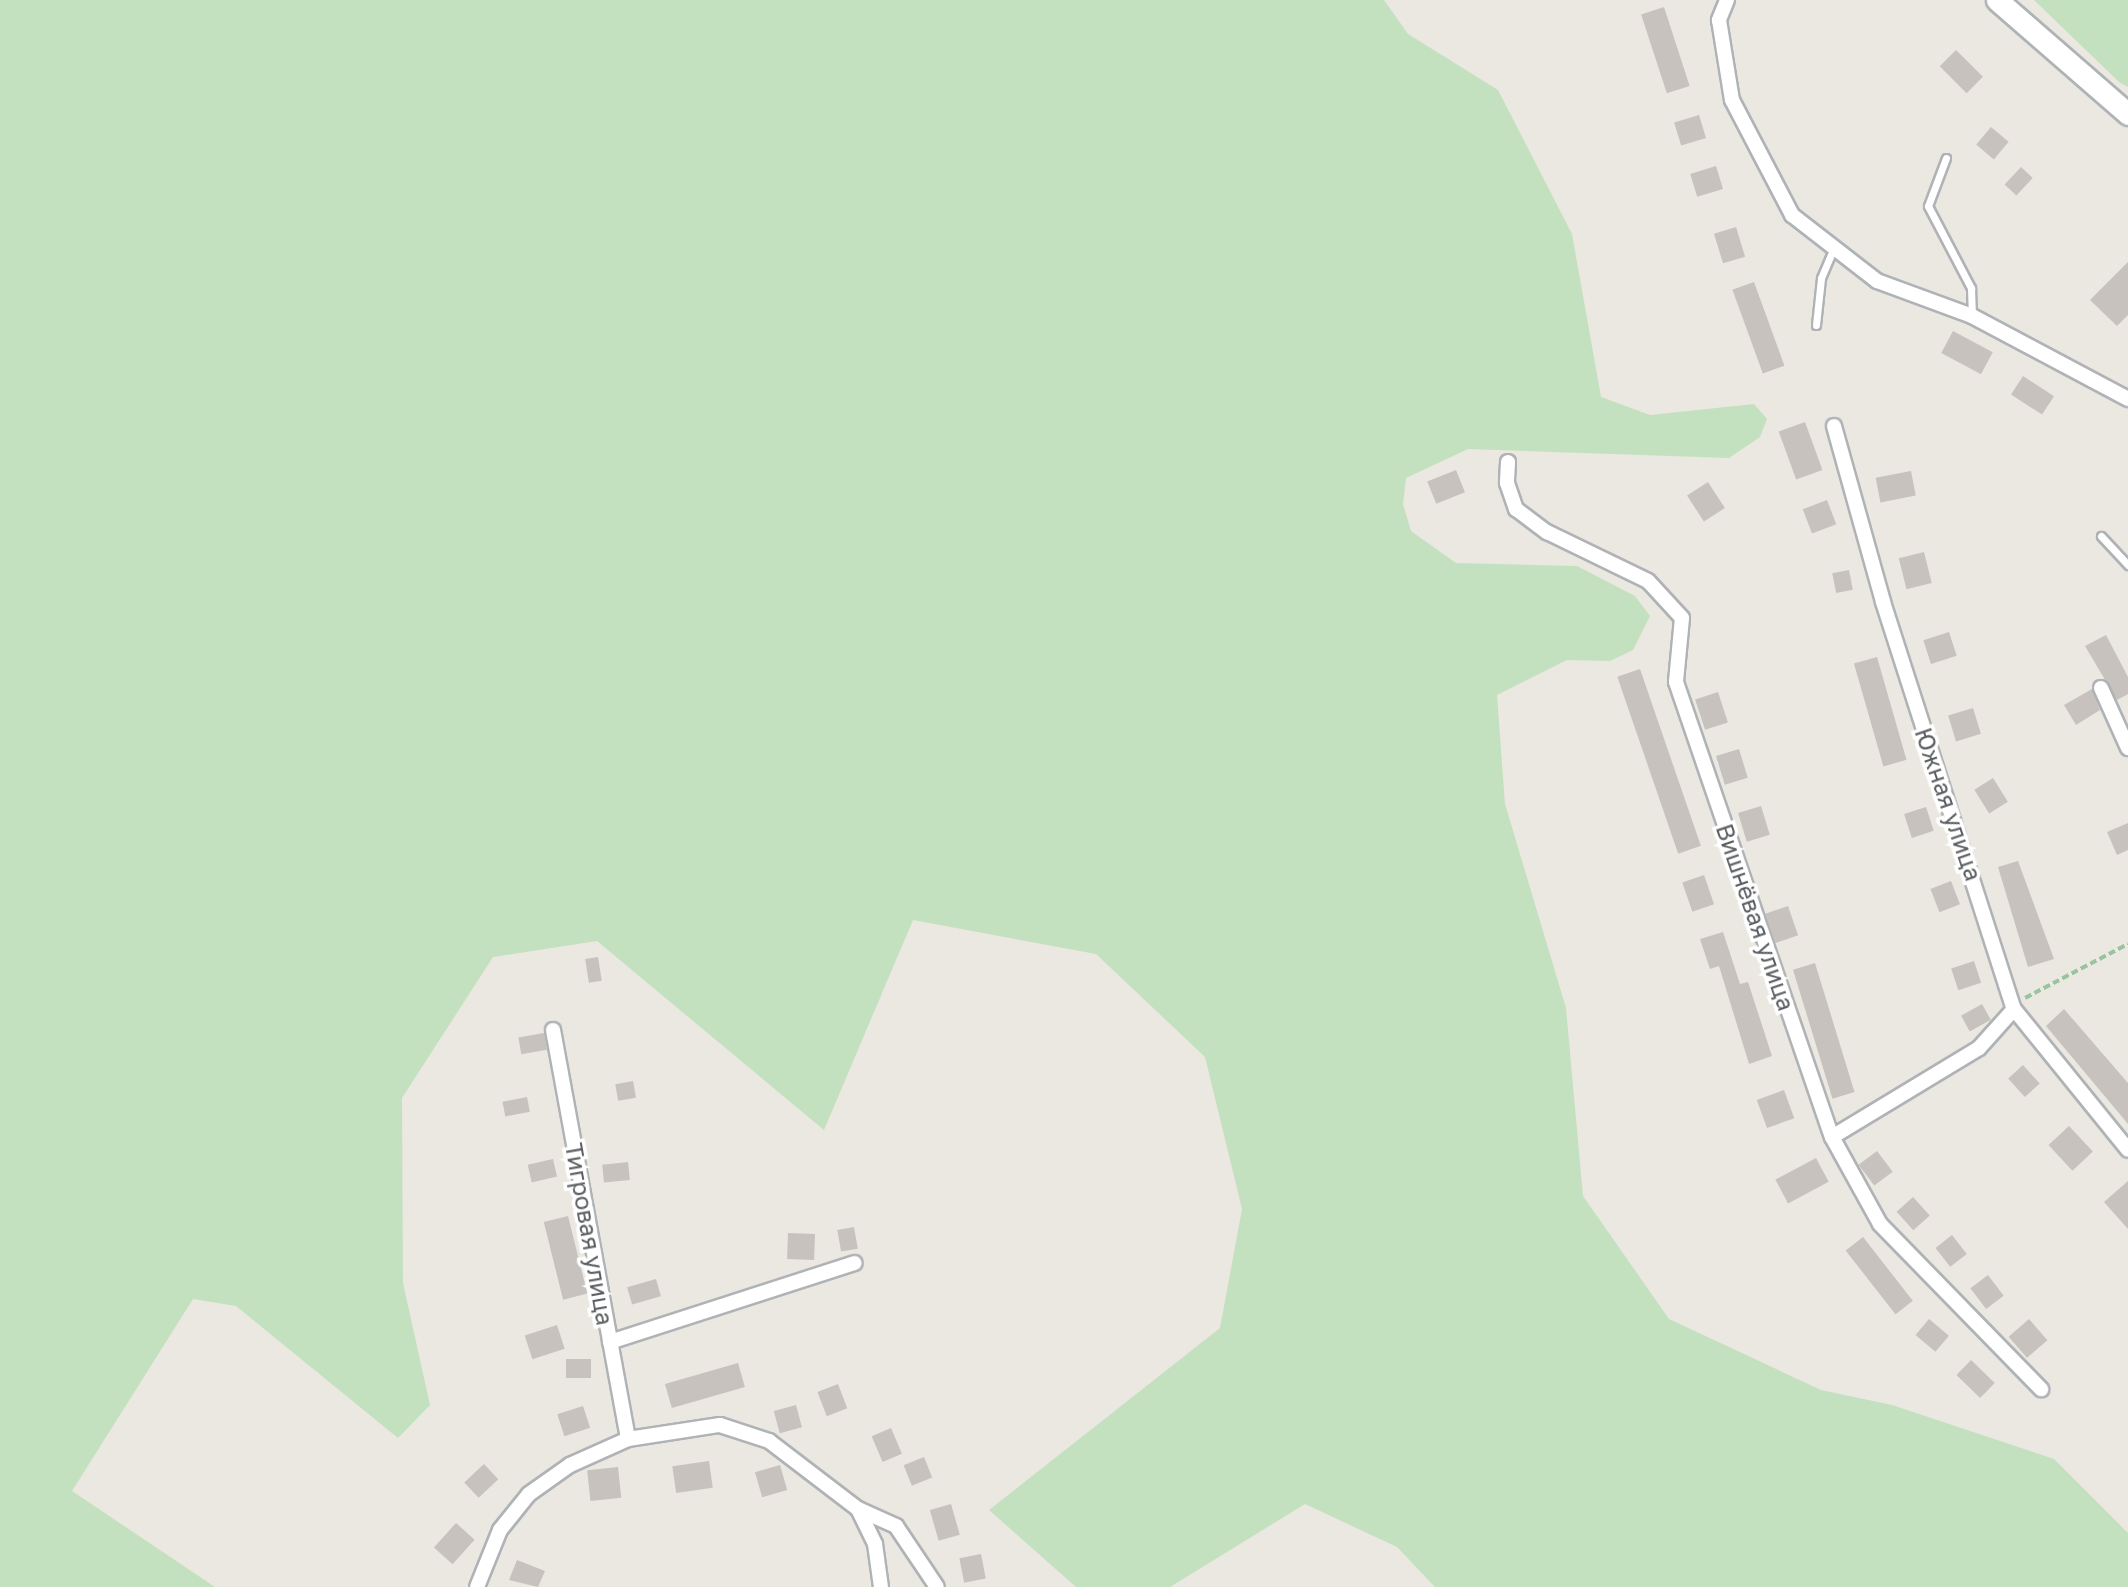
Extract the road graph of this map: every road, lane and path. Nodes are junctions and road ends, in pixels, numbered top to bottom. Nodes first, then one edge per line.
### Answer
1 (1727, 0) edge
2 (1997, 0) edge
3 (2128, 114) edge
4 (1945, 158) dead end
5 (1833, 250) junction
6 (1972, 316) junction
7 (1816, 325) dead end
8 (2128, 399) edge
9 (1834, 426) dead end
10 (1508, 462) dead end
11 (2101, 536) dead end
12 (2128, 565) edge
13 (2101, 688) dead end
14 (2128, 748) edge
15 (2128, 944) edge
16 (2014, 1009) junction
17 (553, 1030) dead end
18 (1832, 1137) junction
19 (2128, 1150) edge
20 (855, 1263) dead end
21 (610, 1342) junction
22 (2041, 1389) dead end
23 (628, 1439) junction
24 (858, 1509) junction
25 (477, 1587) edge
26 (881, 1587) edge
27 (937, 1587) edge

1 - 5 street
2 - 3 main road
4 - 6 lane
5 - 6 street
5 - 7 lane
6 - 8 street
9 - 16 street, Южная улица
10 - 18 street, Вишнёвая улица
11 - 12 lane
13 - 14 street
15 - 16 path
16 - 18 street
16 - 19 street, Южная улица
17 - 21 street, Тигровая улица
18 - 22 street, Вишнёвая улица
20 - 21 street
21 - 23 street, Тигровая улица
23 - 24 street
23 - 25 street
24 - 26 street
24 - 27 street

